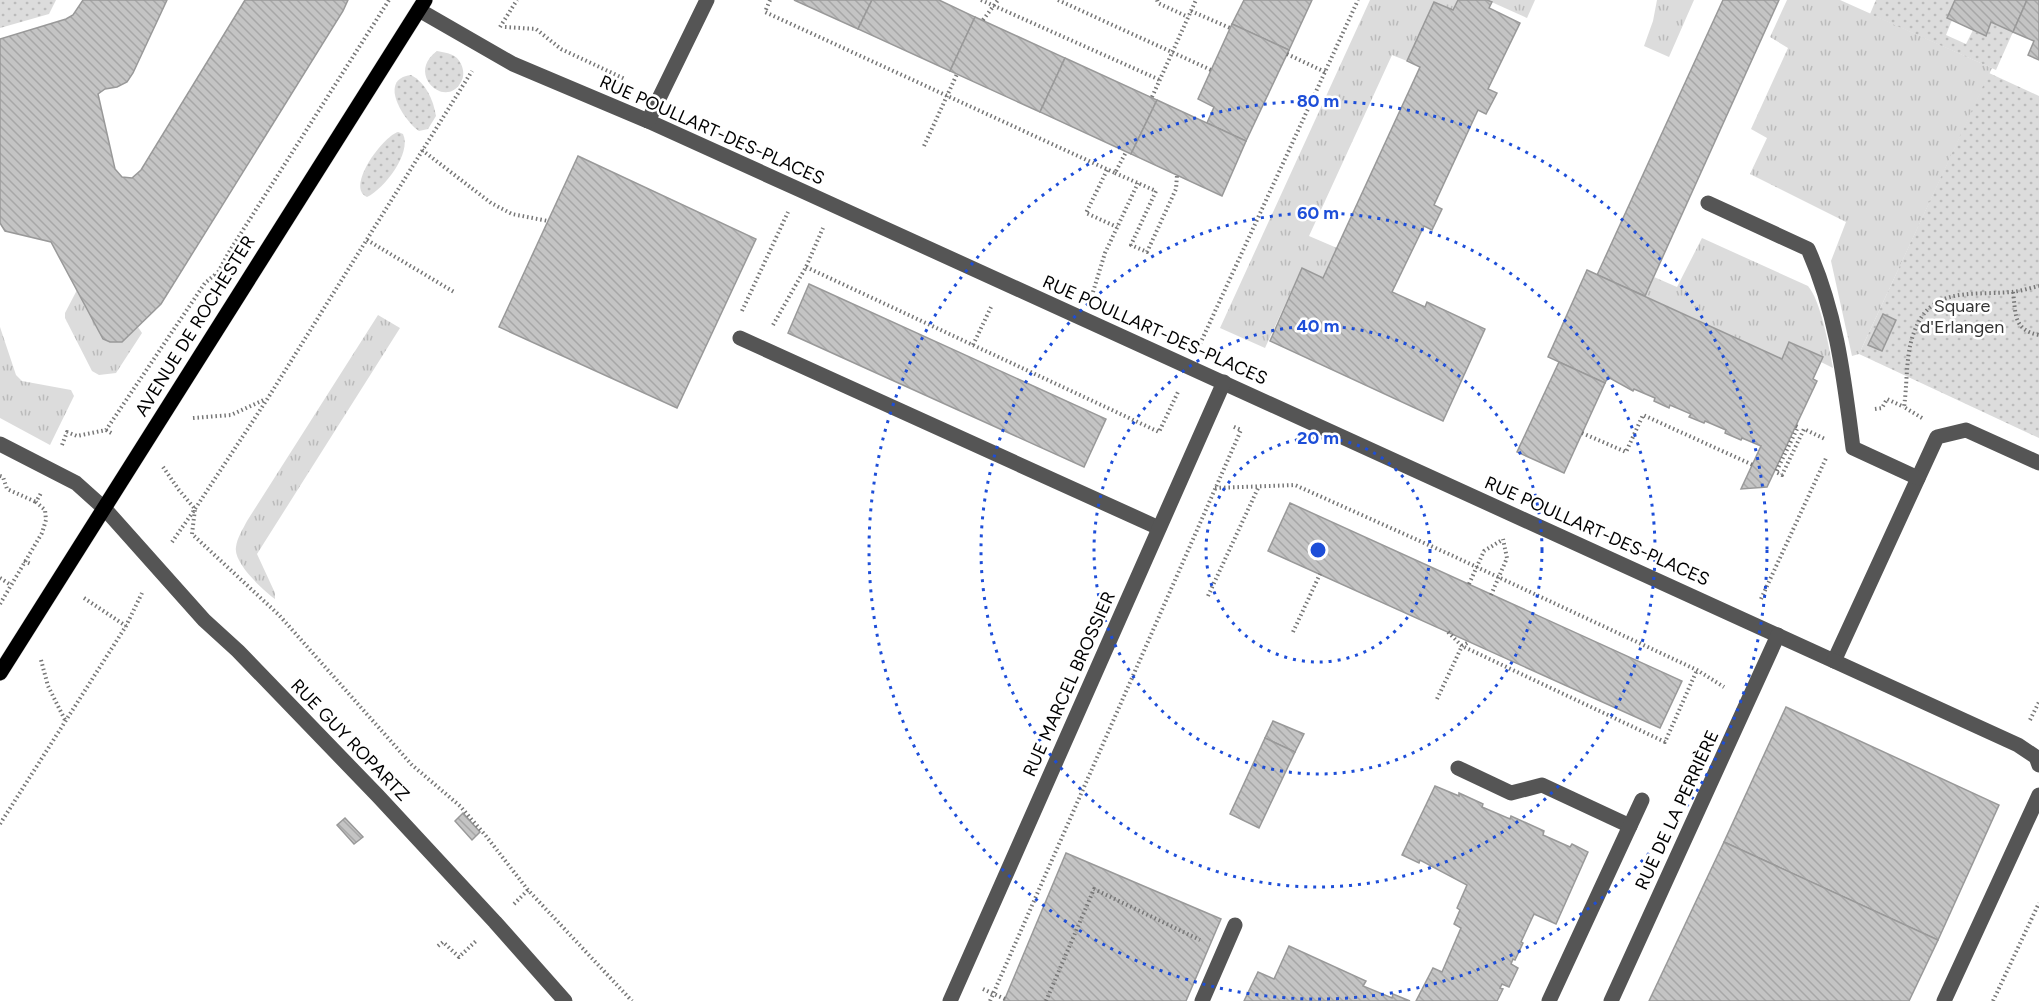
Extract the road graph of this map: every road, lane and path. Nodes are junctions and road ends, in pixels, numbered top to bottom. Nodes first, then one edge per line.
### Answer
1 (389, 0) edge
2 (517, 0) edge
3 (707, 0) edge
4 (770, 0) edge
5 (981, 0) edge
6 (998, 0) edge
7 (1058, 0) edge
8 (1156, 0) edge
9 (1196, 0) edge
10 (1358, 0) edge
11 (422, 5) edge
12 (1191, 11) junction
13 (1188, 17) junction
14 (983, 20) dead end
15 (1230, 28) dead end
16 (486, 49) junction
17 (1172, 52) junction
18 (1287, 54) dead end
19 (1211, 70) dead end
20 (1325, 72) junction
21 (957, 74) dead end
22 (1160, 80) junction
23 (947, 96) junction
24 (1152, 98) dead end
25 (648, 121) junction
26 (924, 146) dead end
27 (422, 150) junction
28 (1126, 152) dead end
29 (1107, 170) junction
30 (1115, 173) junction
31 (1178, 175) dead end
32 (1138, 183) junction
33 (1708, 202) dead end
34 (788, 212) dead end
35 (548, 220) dead end
36 (1117, 227) junction
37 (820, 235) dead end
38 (367, 240) junction
39 (806, 267) junction
40 (2039, 286) edge
41 (454, 292) dead end
42 (1093, 292) dead end
43 (2013, 292) junction
44 (993, 302) dead end
45 (741, 314) dead end
46 (2039, 335) edge
47 (740, 338) dead end
48 (973, 345) junction
49 (760, 348) junction
50 (1189, 367) junction
51 (1224, 382) junction
52 (268, 398) junction
53 (1175, 398) dead end
54 (1904, 407) junction
55 (1848, 411) junction
56 (184, 423) dead end
57 (1796, 426) dead end
58 (106, 430) junction
59 (1241, 430) dead end
60 (1582, 433) dead end
61 (113, 434) dead end
62 (1937, 437) junction
63 (0, 444) edge
64 (61, 447) dead end
65 (1829, 453) dead end
66 (2039, 464) edge
67 (1753, 465) dead end
68 (163, 467) dead end
69 (0, 476) edge
70 (1918, 478) junction
71 (1259, 486) junction
72 (44, 487) dead end
73 (1215, 488) junction
74 (36, 502) junction
75 (105, 509) junction
76 (195, 509) junction
77 (1159, 528) junction
78 (172, 542) dead end
79 (24, 561) junction
80 (31, 564) dead end
81 (1477, 568) junction
82 (1320, 574) dead end
83 (0, 578) edge
84 (1498, 578) junction
85 (1469, 584) dead end
86 (10, 585) junction
87 (142, 592) dead end
88 (1491, 595) dead end
89 (1208, 596) dead end
90 (84, 598) dead end
91 (0, 604) edge
92 (40, 610) junction
93 (1751, 622) junction
94 (126, 626) junction
95 (1293, 632) dead end
96 (1448, 632) dead end
97 (1778, 635) junction
98 (1469, 642) dead end
99 (1462, 646) junction
100 (1834, 661) junction
101 (1697, 670) junction
102 (0, 673) edge
103 (1715, 683) dead end
104 (1437, 699) dead end
105 (65, 720) junction
106 (2039, 765) edge
107 (1458, 768) dead end
108 (2039, 795) edge
109 (1642, 800) dead end
110 (0, 824) edge
111 (1630, 826) junction
112 (2039, 903) edge
113 (1235, 925) dead end
114 (1203, 942) dead end
115 (565, 1001) edge
116 (632, 1001) edge
117 (950, 1001) edge
118 (990, 1001) edge
119 (1046, 1001) edge
120 (1202, 1001) edge
121 (1549, 1001) edge
122 (1611, 1001) edge
123 (1944, 1001) edge
124 (1993, 1001) edge

1 - 58 path
2 - 16 path
3 - 25 street
4 - 23 path
5 - 22 path
6 - 14 path
7 - 17 path
8 - 13 path
9 - 12 path
10 - 20 path
11 - 16 street, RUE POULLART-DES-PLACES
11 - 75 main road, AVENUE DE ROCHESTER
12 - 13 path
12 - 15 path
13 - 17 path
16 - 25 street, RUE POULLART-DES-PLACES
16 - 27 path
17 - 19 path
17 - 22 path
18 - 20 path
20 - 50 path
21 - 23 path
22 - 24 path
23 - 26 path
23 - 29 path
25 - 50 street, RUE POULLART-DES-PLACES
27 - 35 path
27 - 38 path
28 - 30 path
29 - 30 path
29 - 36 path
30 - 32 path
31 - 32 path
32 - 36 path
33 - 55 street
34 - 45 path
36 - 42 path
37 - 39 path
38 - 41 path
38 - 52 path
39 - 48 path
39 - 49 path
40 - 43 path
43 - 46 path
43 - 54 path
44 - 48 path
47 - 49 street
48 - 53 path
49 - 77 street
50 - 51 street, RUE POULLART-DES-PLACES
51 - 77 street, RUE MARCEL BROSSIER
51 - 93 street, RUE POULLART-DES-PLACES
52 - 56 path
52 - 76 path
54 - 55 path
54 - 62 path
55 - 57 path
55 - 70 street
58 - 61 path
58 - 64 path
59 - 73 path
60 - 67 path
62 - 66 street
62 - 70 street
63 - 75 street, RUE GUY ROPARTZ
65 - 93 path
68 - 76 path
69 - 74 path
70 - 100 street
71 - 73 path
71 - 81 path
71 - 89 path
72 - 74 path
73 - 118 path
74 - 79 path
75 - 92 main road, AVENUE DE ROCHESTER
75 - 115 street, RUE GUY ROPARTZ
76 - 78 path
76 - 116 path
77 - 117 street, RUE MARCEL BROSSIER
79 - 80 path
79 - 86 path
81 - 84 path
81 - 84 path
81 - 85 path
82 - 95 path
83 - 86 path
84 - 88 path
84 - 101 path
86 - 91 path
87 - 94 path
90 - 94 path
92 - 102 main road, AVENUE DE ROCHESTER
92 - 105 path
93 - 97 street, RUE POULLART-DES-PLACES
94 - 105 path
96 - 99 path
97 - 100 street, RUE POULLART-DES-PLACES
97 - 122 street, RUE DE LA PERRIÈRE
98 - 99 path
99 - 101 path
99 - 104 path
100 - 106 street, RUE POULLART-DES-PLACES
101 - 103 path
105 - 110 path
107 - 111 street
108 - 123 street
109 - 111 street
111 - 121 street
112 - 124 path
113 - 120 street
114 - 119 path

